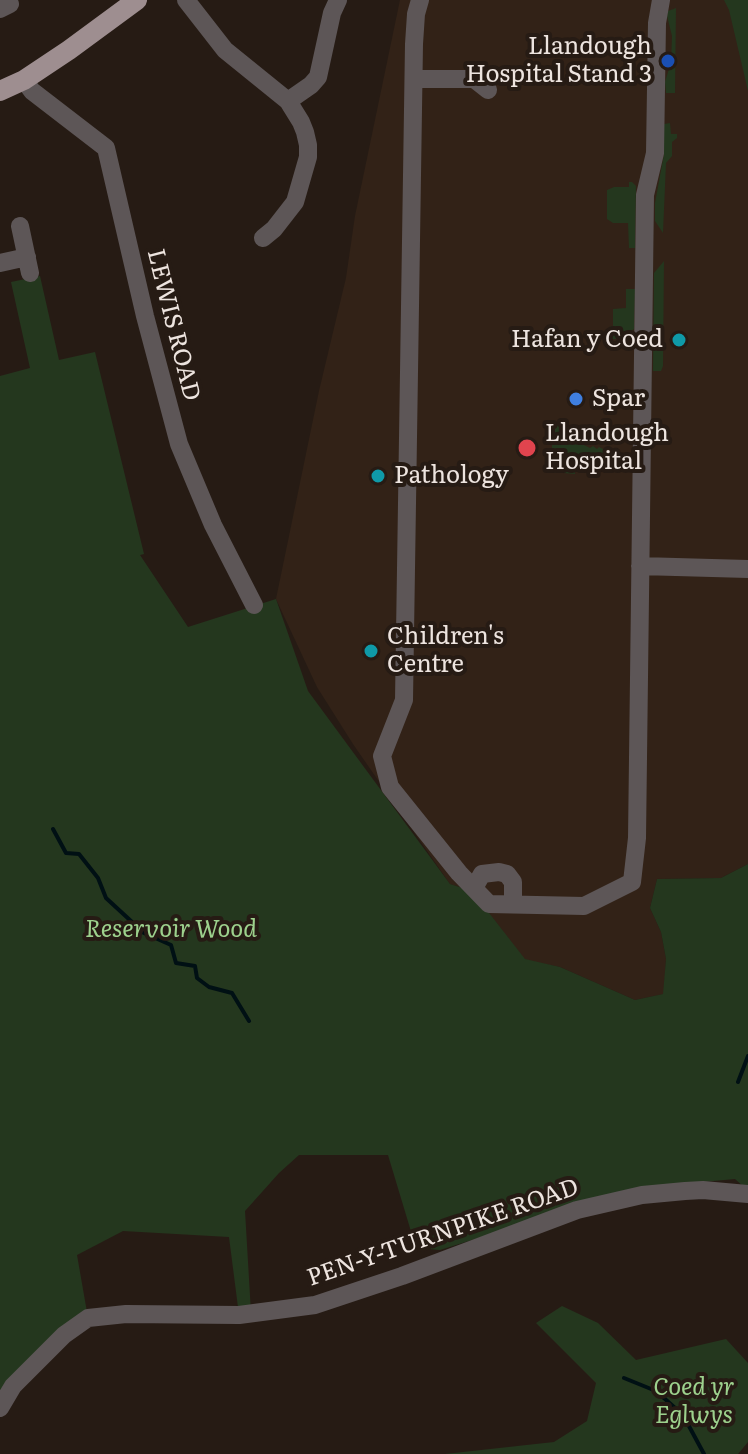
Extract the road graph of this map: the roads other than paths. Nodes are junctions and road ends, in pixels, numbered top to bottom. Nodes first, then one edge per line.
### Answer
1 (7, 0) edge
2 (137, 0) edge
3 (186, 0) edge
4 (338, 0) edge
5 (420, 0) edge
6 (661, 0) edge
7 (0, 9) edge
8 (414, 79) junction
9 (24, 80) junction
10 (488, 90) dead end
11 (0, 91) edge
12 (288, 101) junction
13 (20, 226) dead end
14 (263, 238) dead end
15 (0, 263) edge
16 (640, 566) junction
17 (748, 569) edge
18 (254, 605) dead end
19 (474, 888) junction
20 (513, 904) junction
21 (748, 1194) edge
22 (0, 1408) edge

1 - 7 street
2 - 9 main road
3 - 12 street
4 - 12 street
5 - 8 street
6 - 16 street
8 - 10 street
8 - 19 street
9 - 11 main road
9 - 18 street, LEWIS ROAD
12 - 14 street
13 - 15 street
16 - 17 street
16 - 20 street
19 - 20 street
19 - 20 street
21 - 22 street, PEN-Y-TURNPIKE ROAD

